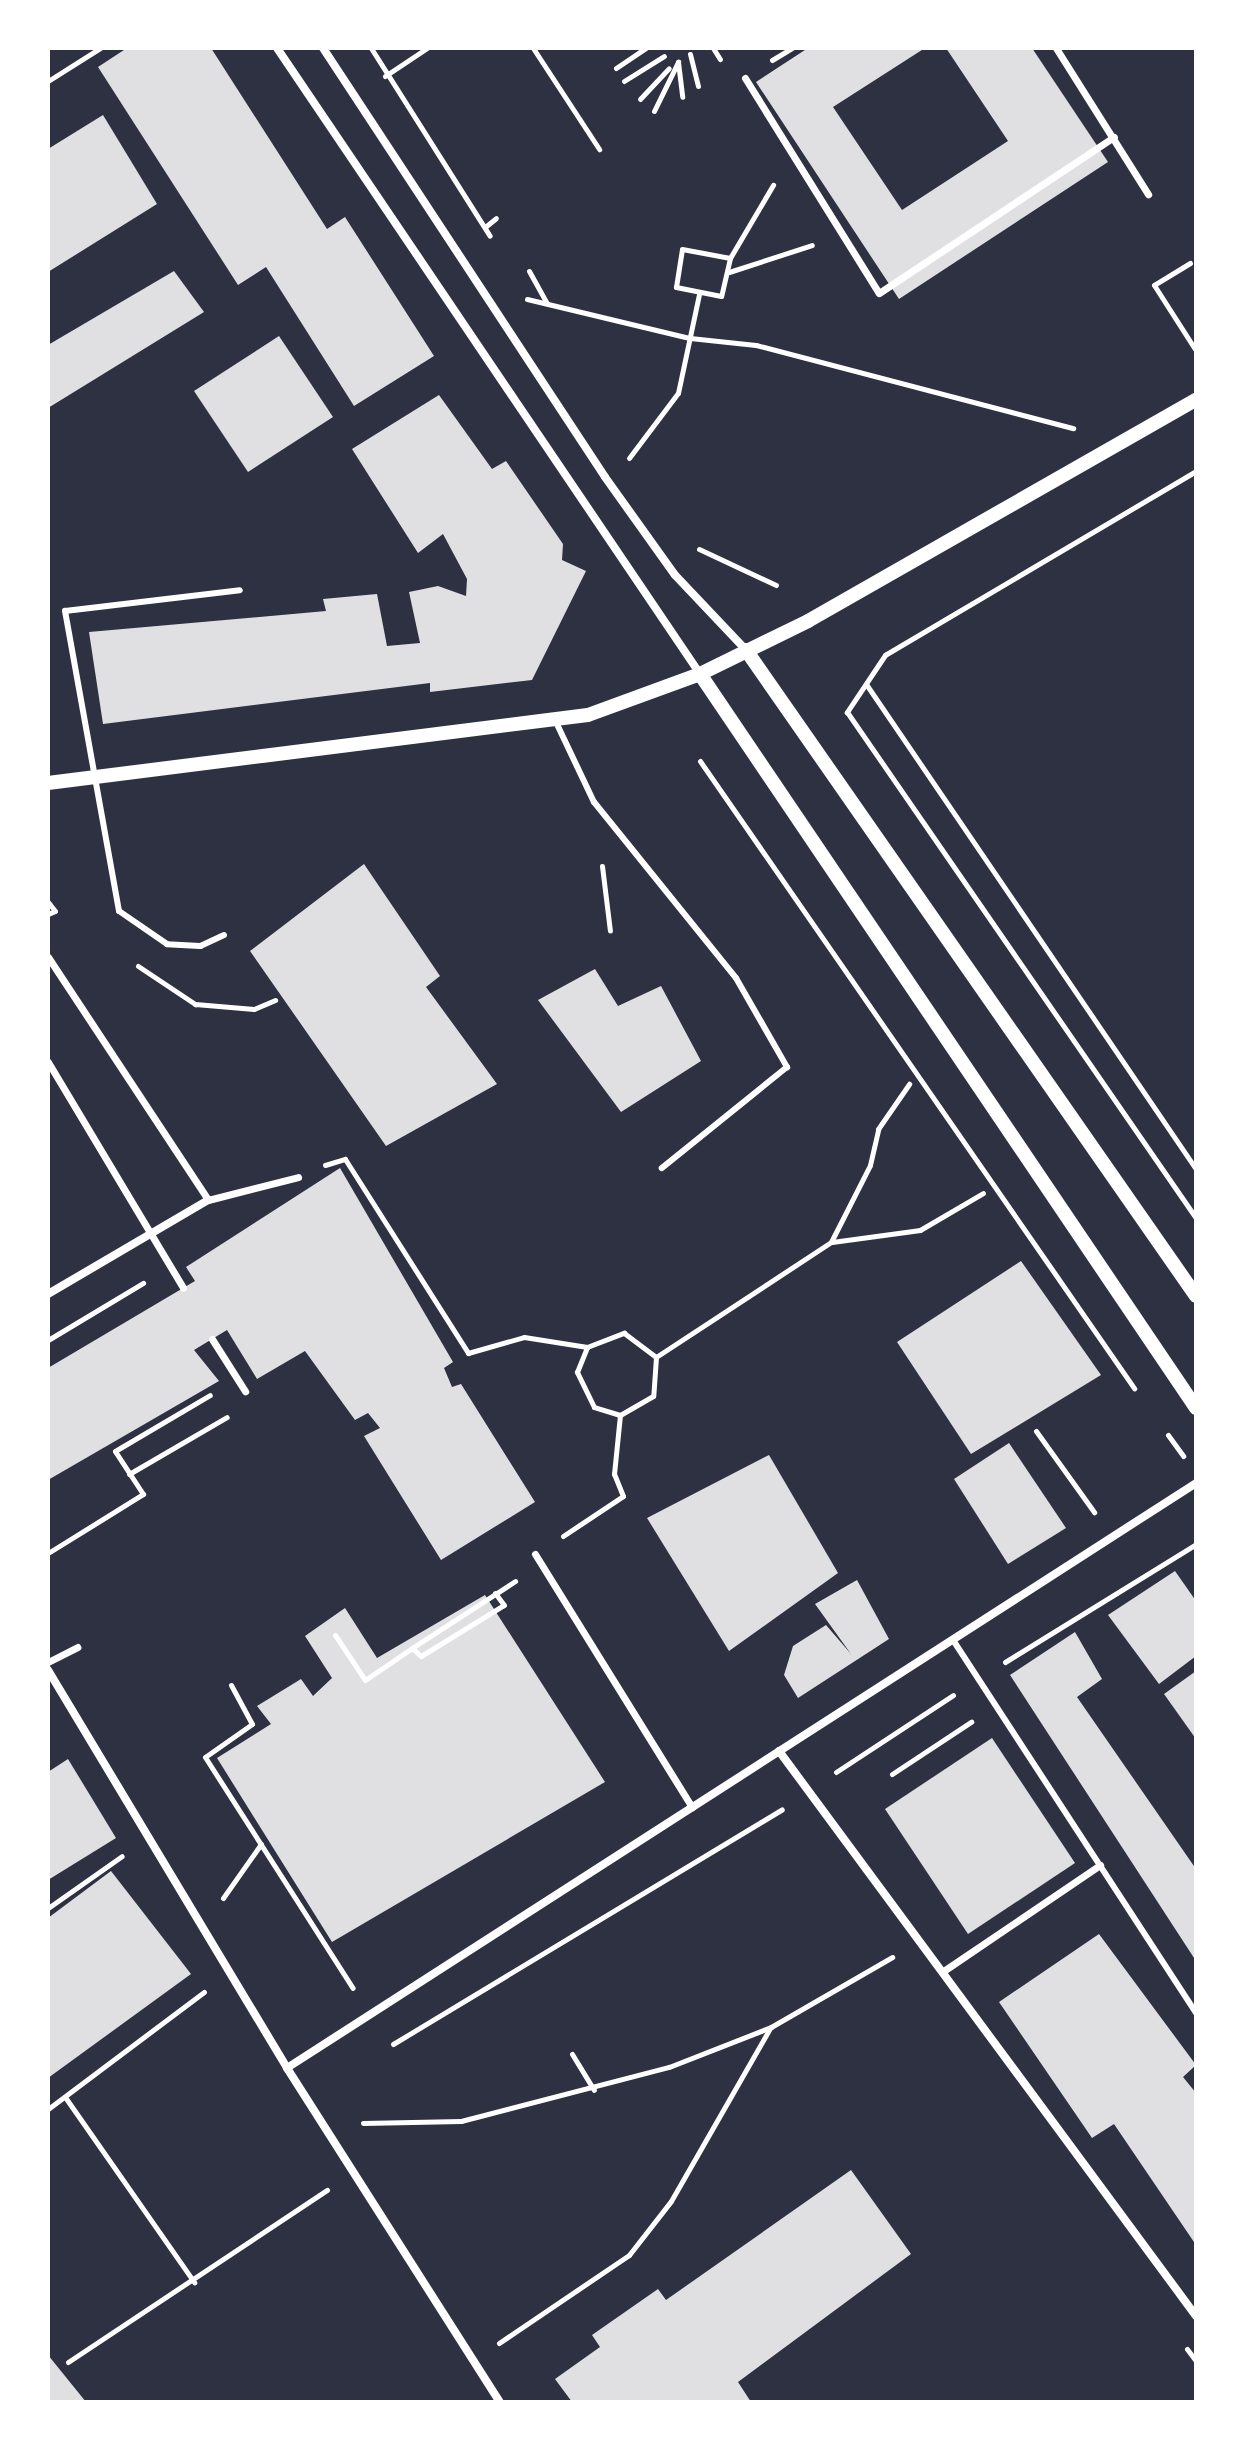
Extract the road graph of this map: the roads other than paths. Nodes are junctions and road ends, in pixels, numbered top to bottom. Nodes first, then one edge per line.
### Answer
1 (277, 48) edge
2 (323, 48) edge
3 (1056, 48) edge
4 (745, 78) dead end
5 (1114, 137) junction
6 (1148, 194) dead end
7 (1196, 400) edge
8 (240, 590) dead end
9 (746, 650) junction
10 (700, 674) junction
11 (554, 718) junction
12 (93, 778) junction
13 (48, 783) edge
14 (224, 935) dead end
15 (48, 957) edge
16 (48, 1062) edge
17 (662, 1168) dead end
18 (298, 1177) road end
19 (208, 1200) junction
20 (154, 1231) junction
21 (183, 1288) dead end
22 (48, 1294) edge
23 (1196, 1296) edge
24 (212, 1339) dead end
25 (245, 1391) dead end
26 (1196, 1408) edge
27 (1196, 1483) edge
28 (535, 1554) dead end
29 (953, 1640) junction
30 (77, 1647) dead end
31 (48, 1662) edge
32 (48, 1670) edge
33 (779, 1751) junction
34 (692, 1807) junction
35 (1100, 1865) junction
36 (942, 1972) junction
37 (1196, 2013) edge
38 (287, 2068) junction
39 (1196, 2316) edge
40 (500, 2402) edge

1 - 10 street
2 - 9 street
3 - 5 street
4 - 5 street
5 - 6 street
7 - 9 street
8 - 12 lane
9 - 10 street
9 - 23 street
10 - 11 street
10 - 26 street
11 - 12 street
11 - 17 lane
12 - 13 street
12 - 14 lane
15 - 19 street
16 - 20 street
18 - 19 street
19 - 20 street
20 - 21 street
20 - 22 street
24 - 25 street
27 - 29 street
28 - 34 street
29 - 33 street
29 - 35 lane
30 - 31 street
32 - 38 street
33 - 34 street
33 - 36 street
34 - 38 street
35 - 36 street
35 - 37 lane
36 - 39 street
38 - 40 street

